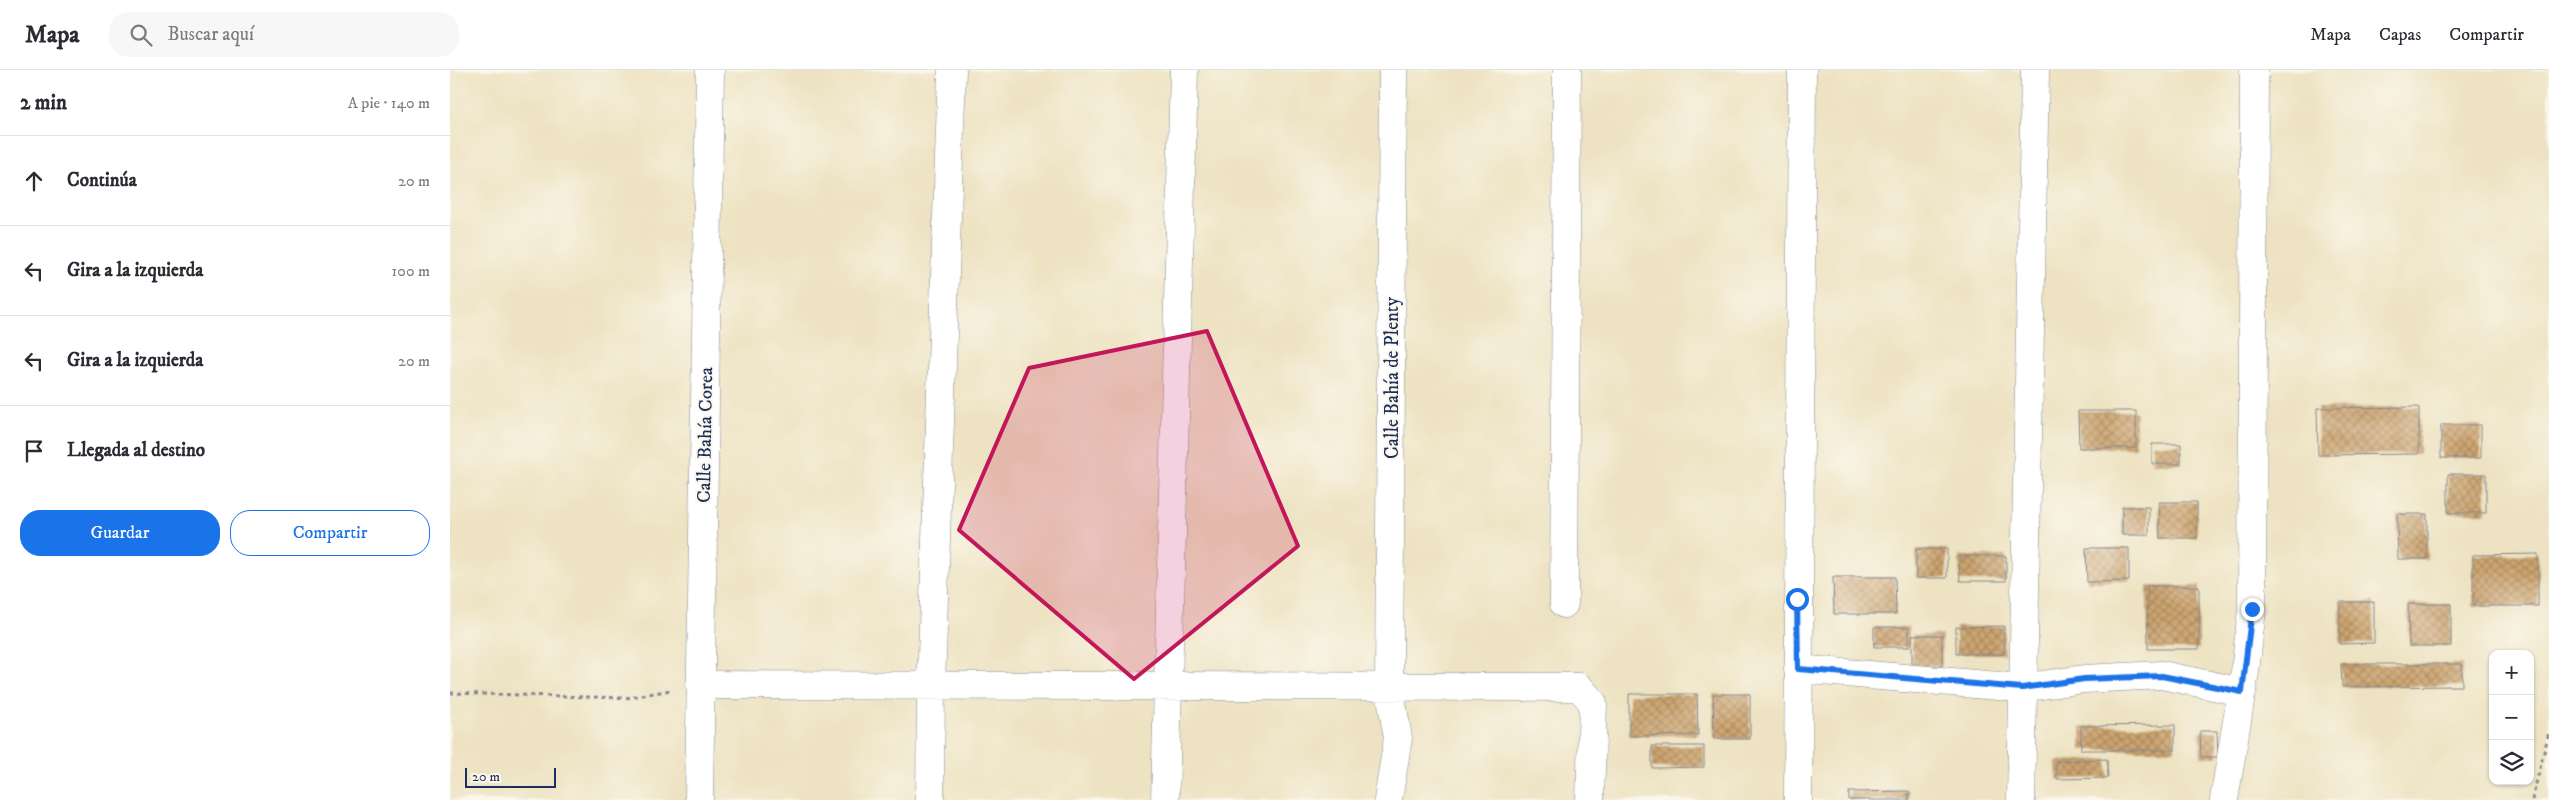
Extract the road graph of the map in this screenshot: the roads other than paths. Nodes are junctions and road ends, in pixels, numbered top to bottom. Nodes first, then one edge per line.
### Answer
1 (710, 70) edge
2 (952, 70) edge
3 (1184, 70) edge
4 (1393, 70) edge
5 (1567, 70) edge
6 (1802, 70) edge
7 (2035, 70) edge
8 (2254, 70) edge
9 (1564, 604) dead end
10 (1798, 669) junction
11 (700, 685) junction
12 (931, 686) junction
13 (1389, 686) junction
14 (1169, 687) junction
15 (2022, 688) junction
16 (2242, 692) junction
17 (699, 800) edge
18 (930, 800) edge
19 (1165, 800) edge
20 (1388, 800) edge
21 (1590, 800) edge
22 (1798, 800) edge
23 (2021, 800) edge
24 (2224, 800) edge

1 - 11 street, Calle Bahía Corea
2 - 12 street
3 - 14 street
4 - 13 street, Calle Bahía de Plenty
5 - 9 street
6 - 10 street
7 - 15 street
8 - 16 street
10 - 15 street
10 - 22 street
11 - 12 street
11 - 17 street, Calle Bahía Corea
12 - 14 street
12 - 18 street
13 - 14 street
13 - 20 street, Calle Bahía de Plenty
13 - 21 street
14 - 19 street
15 - 16 street
15 - 23 street
16 - 24 street

